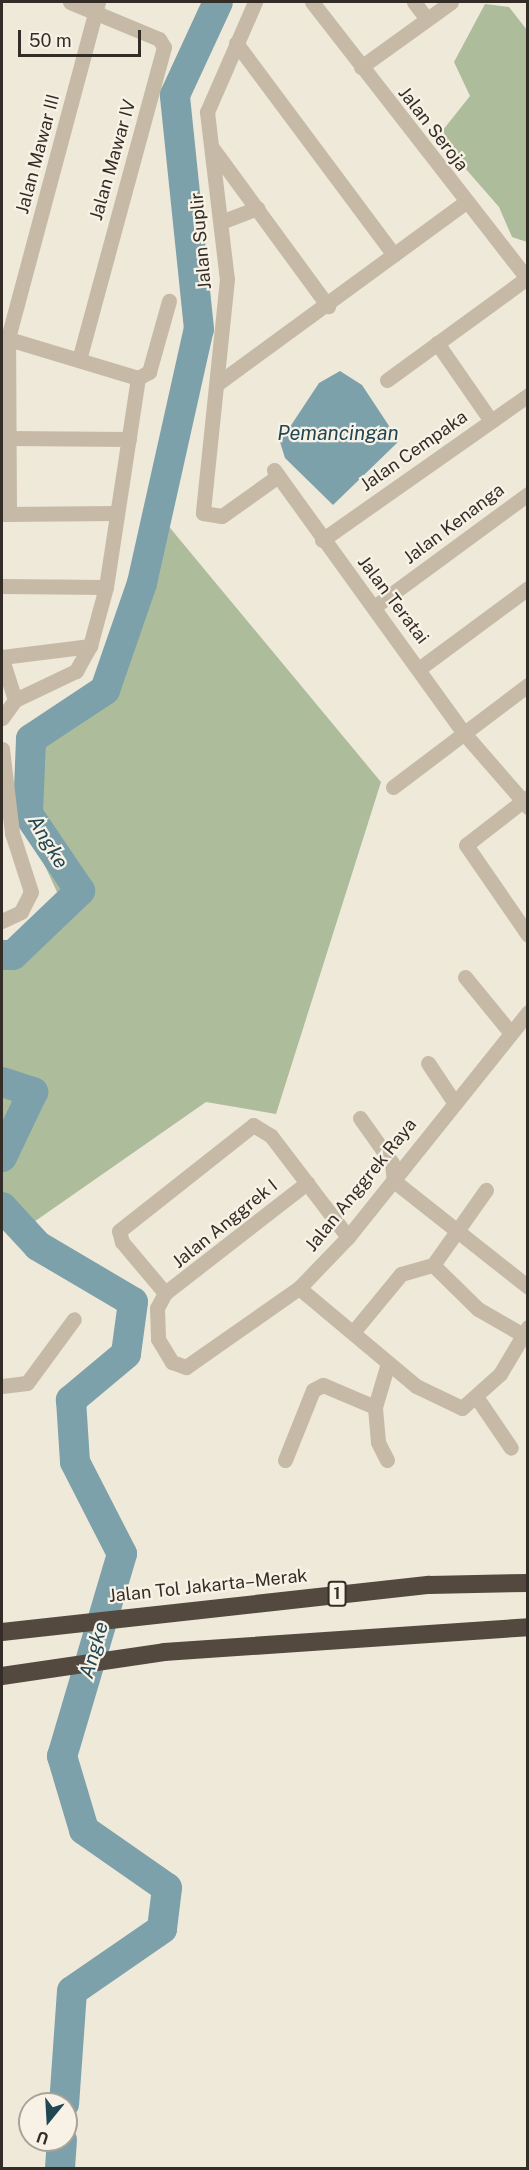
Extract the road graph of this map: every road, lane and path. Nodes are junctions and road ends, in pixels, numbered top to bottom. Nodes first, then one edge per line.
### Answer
1 (70, 2) edge
2 (255, 2) edge
3 (312, 2) edge
4 (414, 2) edge
5 (451, 2) edge
6 (97, 8) edge
7 (427, 19) junction
8 (237, 43) junction
9 (361, 67) junction
10 (210, 145) junction
11 (466, 202) junction
12 (257, 208) junction
13 (221, 222) junction
14 (394, 255) junction
15 (527, 278) edge
16 (170, 301) dead end
17 (328, 306) junction
18 (5, 338) edge
19 (437, 343) junction
20 (79, 358) junction
21 (138, 378) junction
22 (387, 380) dead end
23 (217, 384) junction
24 (528, 395) edge
25 (491, 421) junction
26 (9, 438) junction
27 (129, 439) junction
28 (276, 472) joint
29 (528, 494) edge
30 (117, 513) junction
31 (5, 514) edge
32 (322, 540) junction
33 (2, 586) edge
34 (106, 587) junction
35 (528, 588) edge
36 (374, 607) junction
37 (90, 646) junction
38 (2, 658) edge
39 (420, 668) junction
40 (528, 685) edge
41 (15, 700) junction
42 (2, 717) edge
43 (462, 731) junction
44 (2, 749) edge
45 (393, 787) dead end
46 (526, 801) edge
47 (2, 921) edge
48 (528, 935) edge
49 (465, 977) dead end
50 (528, 1012) edge
51 (510, 1032) junction
52 (428, 1063) dead end
53 (454, 1102) junction
54 (360, 1118) dead end
55 (394, 1181) junction
56 (307, 1183) junction
57 (486, 1190) dead end
58 (456, 1234) junction
59 (348, 1237) junction
60 (433, 1265) junction
61 (528, 1287) edge
62 (299, 1288) junction
63 (165, 1293) junction
64 (74, 1319) dead end
65 (354, 1331) junction
66 (525, 1331) edge
67 (388, 1363) junction
68 (2, 1386) edge
69 (477, 1398) junction
70 (375, 1407) junction
71 (511, 1448) dead end
72 (285, 1460) dead end
73 (387, 1460) dead end
74 (528, 1583) edge
75 (528, 1627) edge
76 (2, 1632) edge
77 (2, 1676) edge

1 - 6 street, Jalan Mawar IV
2 - 8 street, Jalan Suplir
3 - 9 street, Jalan Seroja
4 - 7 street
5 - 7 street
6 - 18 street, Jalan Mawar III
6 - 20 street, Jalan Mawar IV
7 - 9 street
8 - 10 street, Jalan Suplir
8 - 14 street
9 - 11 street, Jalan Seroja
10 - 12 street
10 - 13 street, Jalan Suplir
11 - 14 street
11 - 15 street, Jalan Seroja
12 - 13 street
12 - 17 street
13 - 23 street, Jalan Suplir
14 - 17 street
15 - 19 street
16 - 21 street
17 - 23 street
18 - 20 street
18 - 26 street, Jalan Mawar III
19 - 22 street
19 - 25 street
20 - 21 street
21 - 27 street
23 - 28 street, Jalan Suplir
24 - 25 street, Jalan Cempaka
25 - 32 street, Jalan Cempaka
26 - 27 street
26 - 31 street, Jalan Mawar III
27 - 30 street
28 - 32 street, Jalan Teratai
29 - 36 street, Jalan Kenanga
30 - 31 street
30 - 34 street
32 - 36 street, Jalan Teratai
33 - 34 street
34 - 37 street
35 - 39 street, Jalan Teratai
36 - 39 street, Jalan Teratai
37 - 38 street
37 - 41 street
38 - 41 street
39 - 43 street
40 - 43 street
41 - 42 street
43 - 45 street
43 - 46 street
44 - 47 street
46 - 48 street
49 - 51 street
50 - 51 street, Jalan Anggrek Raya
51 - 53 street, Jalan Anggrek Raya
52 - 53 street
53 - 55 street, Jalan Anggrek Raya
54 - 55 street
55 - 58 street
55 - 59 street, Jalan Anggrek Raya
56 - 59 street
56 - 63 street, Jalan Anggrek I
56 - 63 street
57 - 58 street
58 - 60 street
58 - 61 street
59 - 62 street, Jalan Anggrek Raya
60 - 65 street
60 - 66 street
62 - 63 street, Jalan Anggrek Raya
62 - 65 street
64 - 68 street
65 - 67 street
66 - 69 street
67 - 69 street
67 - 70 street
69 - 71 street
70 - 72 street
70 - 73 street
74 - 76 highway, Jalan Tol Jakarta–Merak / 1
75 - 77 highway

